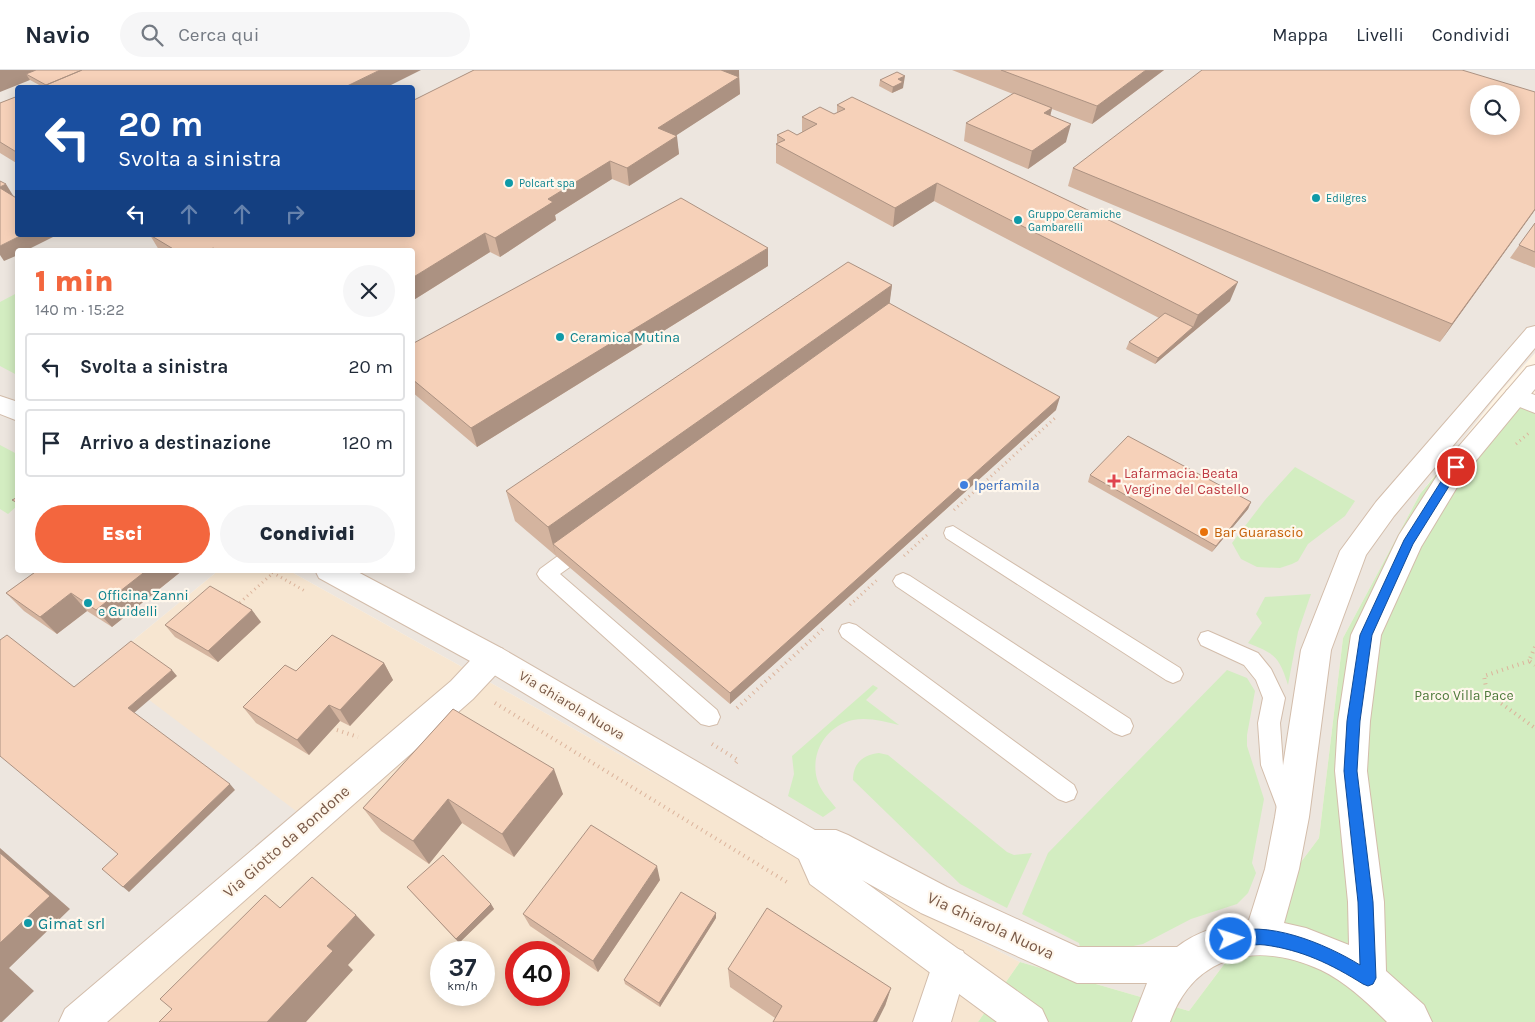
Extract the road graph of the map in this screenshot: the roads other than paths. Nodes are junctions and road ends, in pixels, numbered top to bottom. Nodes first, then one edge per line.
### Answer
1 (1535, 333) edge
2 (1529, 391) edge
3 (0, 404) edge
4 (15, 412) edge
5 (603, 533) edge
6 (953, 533) dead end
7 (335, 573) edge
8 (903, 581) dead end
9 (849, 631) dead end
10 (1208, 640) dead end
11 (492, 658) junction
12 (1173, 674) dead end
13 (709, 717) dead end
14 (1122, 726) dead end
15 (1066, 792) dead end
16 (1292, 818) junction
17 (811, 847) junction
18 (1262, 937) junction
19 (950, 964) junction
20 (1180, 965) junction
21 (1368, 978) junction
22 (1018, 1019) edge
23 (78, 1022) edge
24 (932, 1022) edge
25 (1151, 1022) edge
26 (1413, 1022) edge

1 - 16 street
2 - 21 street
3 - 4 street
5 - 13 lane
6 - 12 lane
7 - 11 street, Via Ghiarola Nuova
8 - 14 lane
9 - 15 lane
10 - 16 lane
11 - 17 street, Via Ghiarola Nuova
11 - 23 street, Via Giotto da Bondone
16 - 18 street
17 - 19 street
17 - 20 street, Via Ghiarola Nuova
18 - 20 street
18 - 21 street
19 - 22 street
19 - 24 street
20 - 25 street
21 - 26 street

